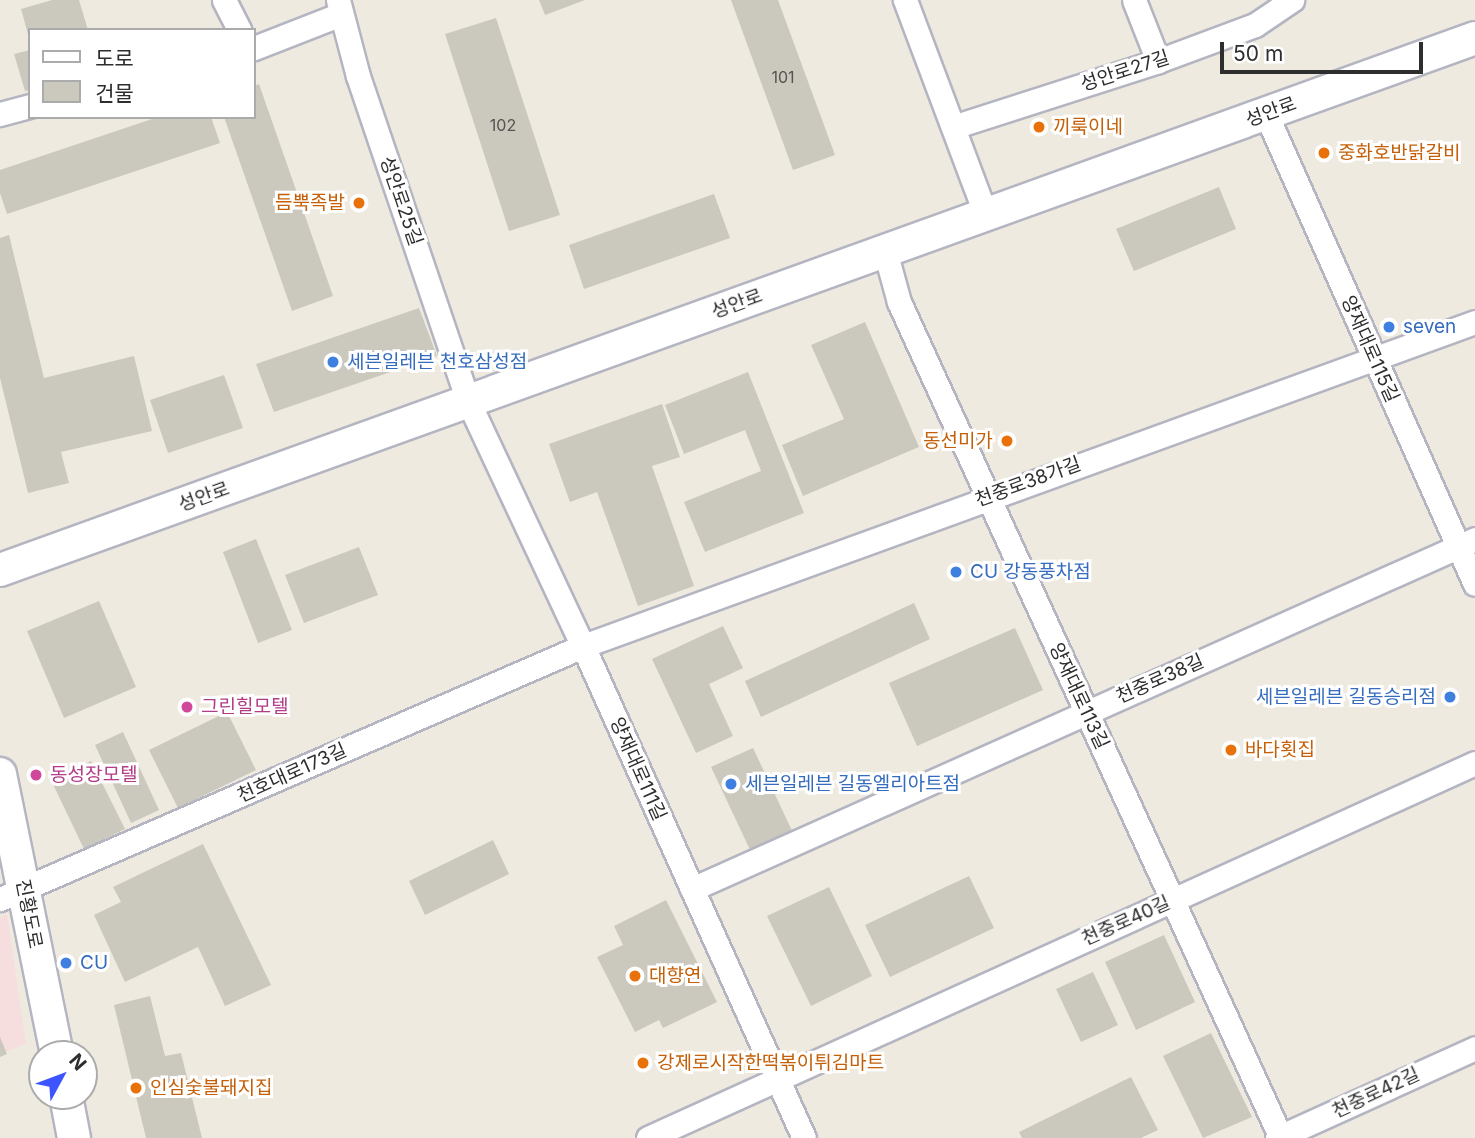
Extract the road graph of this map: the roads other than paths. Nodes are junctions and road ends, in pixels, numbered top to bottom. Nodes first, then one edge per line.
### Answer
1 (224, 0) edge
2 (905, 0) edge
3 (1135, 0) edge
4 (1292, 0) edge
5 (340, 7) edge
6 (238, 28) edge
7 (1475, 38) edge
8 (256, 47) edge
9 (1158, 61) junction
10 (28, 107) edge
11 (0, 114) edge
12 (1266, 114) junction
13 (953, 127) junction
14 (986, 215) junction
15 (885, 251) junction
16 (1475, 322) edge
17 (1375, 359) junction
18 (468, 401) junction
19 (988, 496) junction
20 (1467, 542) edge
21 (0, 570) edge
22 (1475, 584) edge
23 (583, 646) junction
24 (1087, 712) junction
25 (1475, 763) edge
26 (0, 774) edge
27 (692, 889) junction
28 (12, 894) edge
29 (1173, 900) junction
30 (53, 1040) edge
31 (1475, 1048) edge
32 (777, 1079) junction
33 (68, 1110) edge
34 (74, 1138) edge
35 (648, 1138) edge
36 (804, 1138) edge
37 (1279, 1138) edge

1 - 6 street
2 - 13 street
3 - 9 street
4 - 9 street, 성안로27길
5 - 8 street
5 - 18 street, 성안로25길
7 - 12 main road, 성안로
9 - 13 street, 성안로27길
10 - 11 street
12 - 14 main road, 성안로
12 - 17 street, 양재대로115길
13 - 14 street
14 - 15 main road, 성안로
15 - 18 main road, 성안로
15 - 19 street, 양재대로113길
16 - 17 street, 천중로38가길
17 - 19 street, 천중로38가길
17 - 20 street, 양재대로115길
18 - 21 main road, 성안로
18 - 23 street, 양재대로111길
19 - 23 street, 천중로38가길
19 - 24 street, 양재대로113길
20 - 22 street, 양재대로115길
20 - 24 street, 천중로38길
23 - 27 street, 양재대로111길
23 - 28 street, 천호대로173길
24 - 27 street, 천중로38길
24 - 29 street, 양재대로113길
25 - 29 street, 천중로40길
26 - 28 main road, 진황도로
27 - 32 street, 양재대로111길
28 - 30 main road, 진황도로
29 - 32 street, 천중로40길
29 - 37 street, 양재대로113길
31 - 37 street, 천중로42길
32 - 35 street, 천중로40길
32 - 36 street, 양재대로111길
33 - 34 main road

